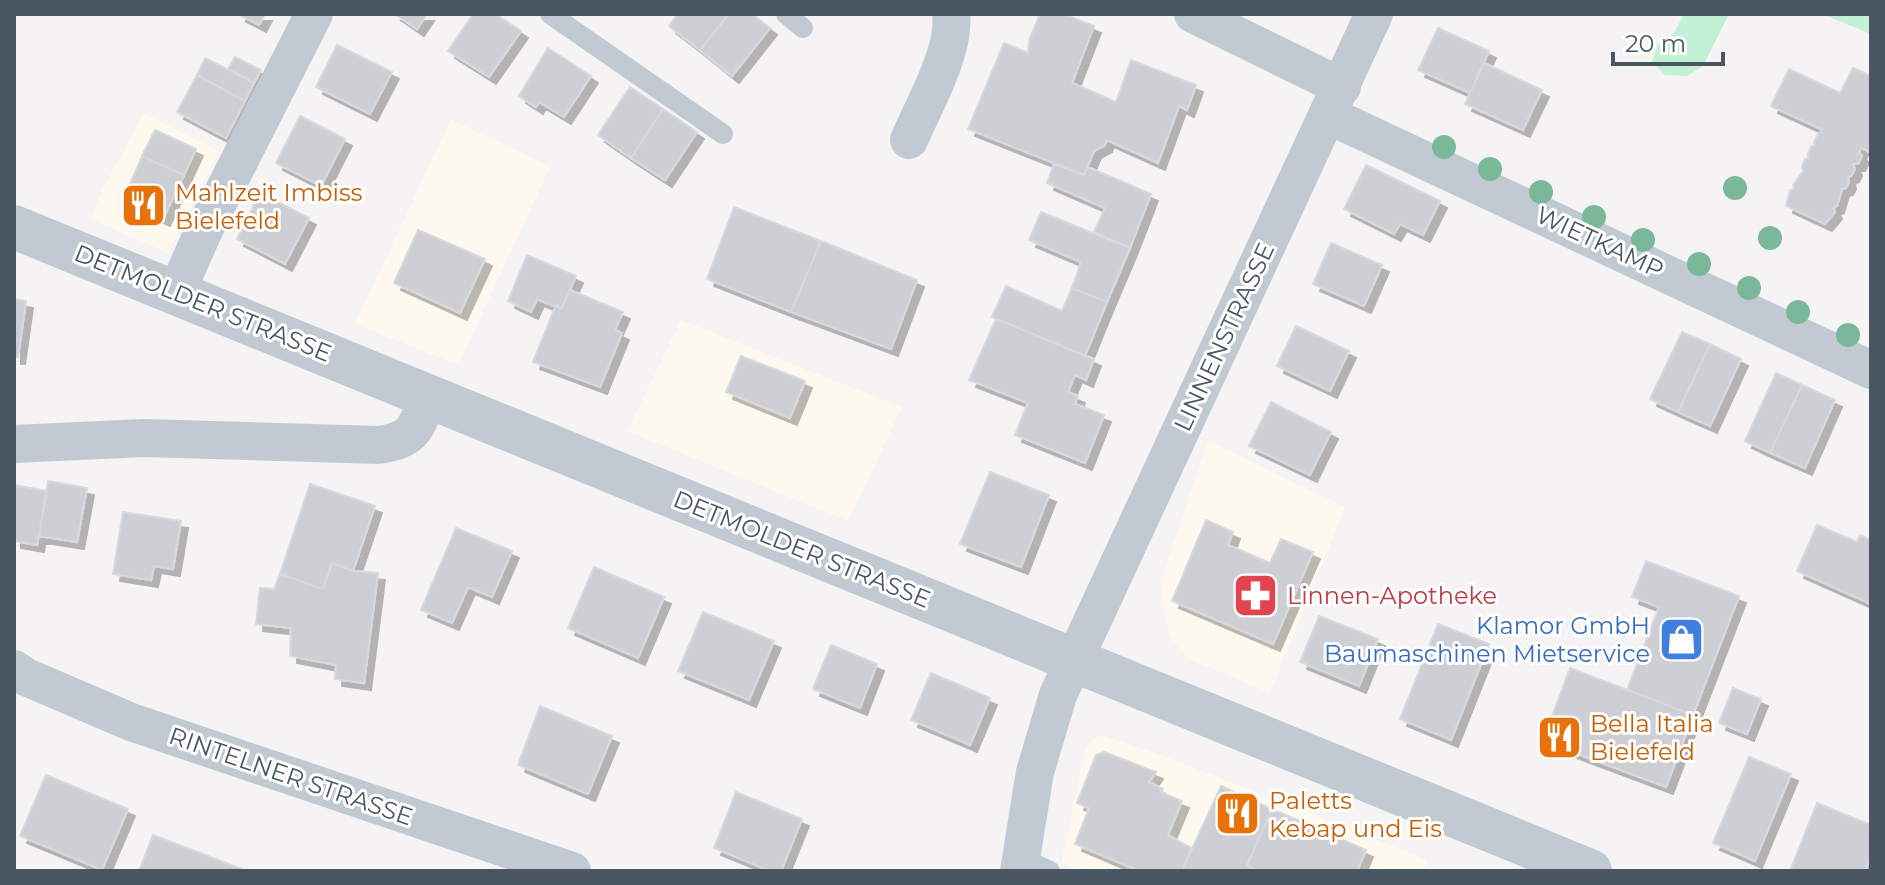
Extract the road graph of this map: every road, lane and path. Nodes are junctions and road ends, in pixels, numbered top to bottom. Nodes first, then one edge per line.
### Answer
1 (314, 14) edge
2 (550, 14) edge
3 (786, 14) edge
4 (951, 14) edge
5 (1193, 14) edge
6 (1374, 14) edge
7 (803, 28) dead end
8 (1335, 101) junction
9 (723, 134) dead end
10 (909, 140) dead end
11 (14, 227) edge
12 (177, 291) junction
13 (1871, 370) edge
14 (429, 395) junction
15 (14, 444) edge
16 (1074, 660) junction
17 (18, 682) edge
18 (1030, 867) edge
19 (572, 871) edge
20 (1590, 871) edge

1 - 12 street
2 - 9 lane
3 - 7 lane
4 - 10 street
5 - 8 street, WIETKAMP
6 - 8 street, LINNENSTRASSE
8 - 13 street, WIETKAMP
8 - 16 street, LINNENSTRASSE
11 - 12 street, DETMOLDER STRASSE
12 - 14 street, DETMOLDER STRASSE
14 - 15 street
14 - 16 street, DETMOLDER STRASSE
16 - 18 street, LINNENSTRASSE
16 - 20 street, DETMOLDER STRASSE
17 - 19 street, RINTELNER STRASSE

